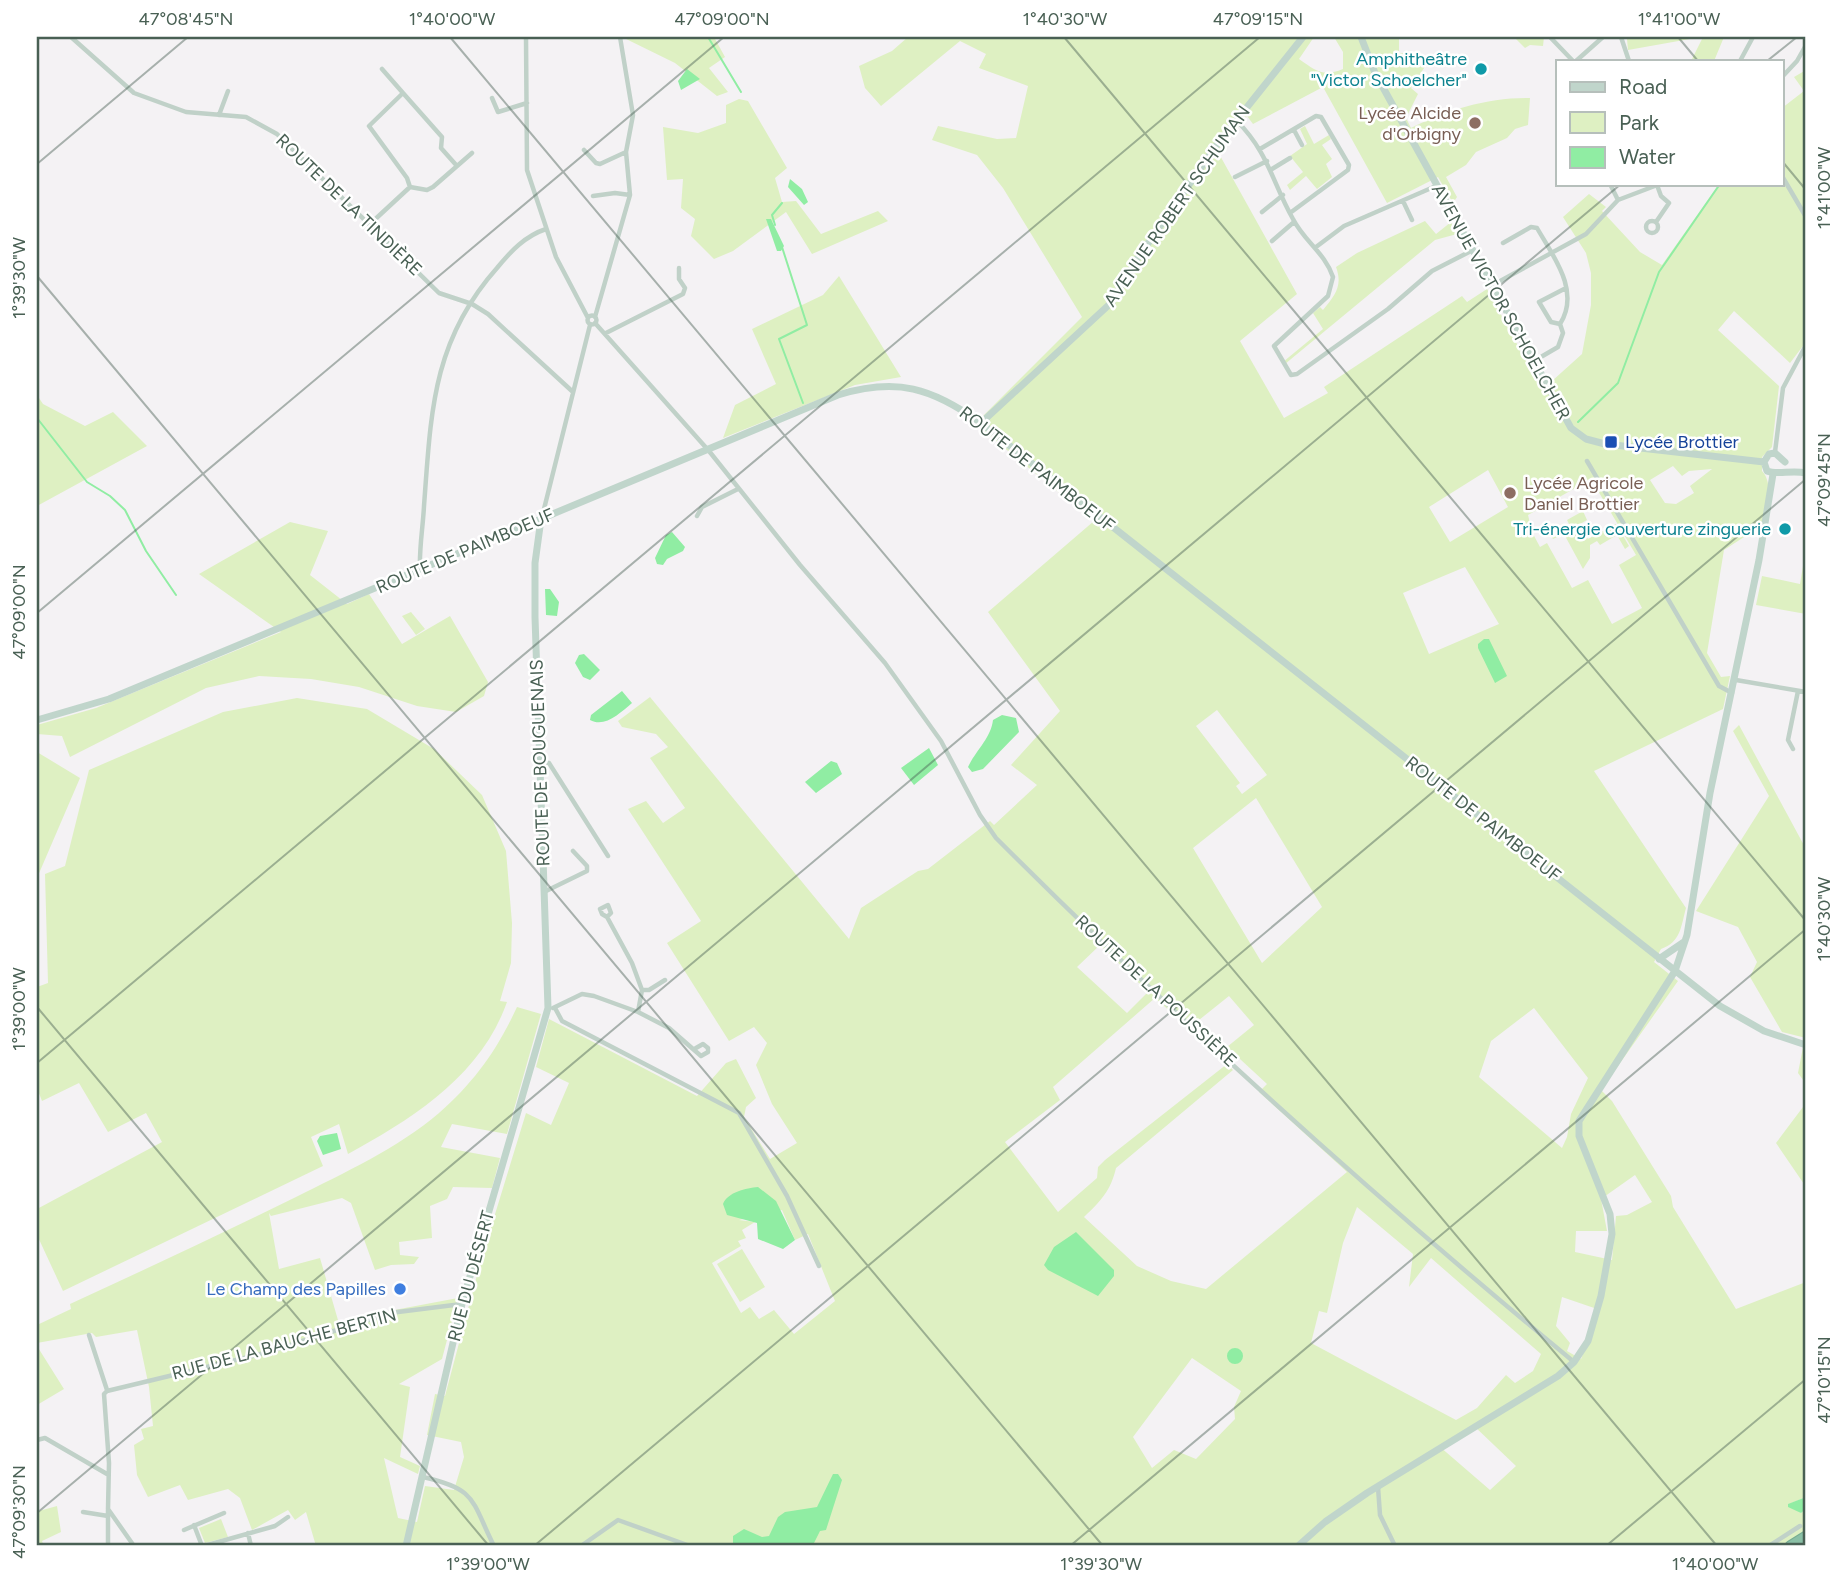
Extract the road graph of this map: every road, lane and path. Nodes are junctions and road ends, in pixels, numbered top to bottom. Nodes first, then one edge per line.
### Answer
1 (71, 37) edge
2 (526, 37) edge
3 (620, 37) edge
4 (1303, 37) edge
5 (1361, 37) edge
6 (1550, 37) edge
7 (1603, 37) edge
8 (1621, 37) edge
9 (1753, 37) edge
10 (1806, 45) edge
11 (1573, 60) edge
12 (1575, 60) edge
13 (1629, 60) edge
14 (1741, 60) edge
15 (382, 69) dead end
16 (1784, 75) edge
17 (228, 91) dead end
18 (403, 93) junction
19 (492, 98) dead end
20 (527, 103) junction
21 (219, 115) junction
22 (1235, 119) junction
23 (1294, 130) junction
24 (1302, 145) dead end
25 (1260, 149) junction
26 (584, 150) dead end
27 (626, 152) junction
28 (472, 153) dead end
29 (1290, 158) dead end
30 (1268, 161) junction
31 (457, 166) junction
32 (1272, 169) junction
33 (1235, 177) dead end
34 (1784, 179) edge
35 (1437, 185) junction
36 (1612, 186) edge
37 (1656, 186) edge
38 (1659, 186) edge
39 (410, 187) junction
40 (630, 195) junction
41 (1283, 195) junction
42 (593, 196) dead end
43 (1403, 201) junction
44 (1618, 201) junction
45 (1262, 212) dead end
46 (1290, 213) junction
47 (1806, 217) edge
48 (1412, 220) dead end
49 (1294, 222) junction
50 (1656, 222) dead end
51 (370, 224) junction
52 (546, 229) junction
53 (1272, 241) dead end
54 (1503, 243) dead end
55 (1317, 247) junction
56 (1473, 250) junction
57 (1552, 254) junction
58 (679, 268) dead end
59 (1492, 286) junction
60 (1566, 288) junction
61 (469, 303) junction
62 (593, 322) junction
63 (1560, 324) junction
64 (606, 333) junction
65 (1806, 345) edge
66 (1533, 361) junction
67 (573, 392) junction
68 (981, 424) junction
69 (707, 450) junction
70 (1775, 453) junction
71 (1587, 461) dead end
72 (1764, 462) junction
73 (1784, 462) junction
74 (1806, 471) edge
75 (1777, 473) junction
76 (738, 489) junction
77 (697, 516) dead end
78 (541, 519) junction
79 (420, 570) junction
80 (1736, 680) junction
81 (1798, 691) junction
82 (1806, 692) edge
83 (1733, 693) junction
84 (37, 720) edge
85 (1793, 749) dead end
86 (540, 762) junction
87 (573, 851) dead end
88 (608, 856) dead end
89 (544, 892) junction
90 (607, 917) dead end
91 (1685, 941) junction
92 (1660, 959) junction
93 (1675, 971) junction
94 (665, 980) dead end
95 (642, 990) junction
96 (551, 1008) junction
97 (638, 1012) junction
98 (1806, 1045) edge
99 (696, 1048) dead end
100 (819, 1266) dead end
101 (462, 1304) junction
102 (89, 1335) dead end
103 (1574, 1362) junction
104 (107, 1391) junction
105 (37, 1440) edge
106 (107, 1474) junction
107 (421, 1477) junction
108 (1378, 1486) junction
109 (108, 1509) junction
110 (83, 1512) dead end
111 (224, 1513) dead end
112 (108, 1516) junction
113 (288, 1517) dead end
114 (194, 1525) junction
115 (1800, 1526) dead end
116 (184, 1530) dead end
117 (248, 1533) junction
118 (1806, 1536) edge
119 (108, 1546) edge
120 (134, 1546) edge
121 (203, 1546) edge
122 (251, 1546) edge
123 (406, 1546) edge
124 (494, 1546) edge
125 (581, 1546) edge
126 (690, 1546) edge
127 (1298, 1546) edge
128 (1395, 1546) edge
129 (1769, 1546) edge
130 (1790, 1546) edge

1 - 21 street, ROUTE DE LA TINDIÈRE
2 - 20 street
3 - 27 street
4 - 22 street, AVENUE ROBERT SCHUMAN
5 - 35 street, AVENUE VICTOR SCHOELCHER
6 - 11 street
7 - 12 street
8 - 13 street
9 - 14 street
10 - 16 street
15 - 18 street
17 - 21 street
18 - 31 street
18 - 39 street
19 - 20 street
20 - 52 street
21 - 51 street, ROUTE DE LA TINDIÈRE
22 - 25 street
22 - 68 street, AVENUE ROBERT SCHUMAN
23 - 24 street
23 - 25 street
23 - 46 street
25 - 30 street
26 - 27 street
27 - 40 street
28 - 31 street
29 - 32 street
30 - 32 street
30 - 33 street
31 - 39 street
32 - 41 street
34 - 47 street
35 - 43 street
35 - 56 street, AVENUE VICTOR SCHOELCHER
36 - 44 street
37 - 44 street
38 - 50 street
39 - 51 street
40 - 42 street
40 - 62 street
41 - 45 street
41 - 46 street
43 - 48 street
43 - 55 street
44 - 57 street
46 - 49 street
49 - 53 street
49 - 55 street
51 - 61 street, ROUTE DE LA TINDIÈRE
52 - 61 street
52 - 62 street
54 - 57 street
55 - 56 street
56 - 59 street, AVENUE VICTOR SCHOELCHER
57 - 59 street
57 - 60 street
58 - 64 street
59 - 66 street, AVENUE VICTOR SCHOELCHER
60 - 63 street
60 - 63 street
61 - 67 street, ROUTE DE LA TINDIÈRE
61 - 79 street
62 - 64 street
62 - 67 street
63 - 66 street
64 - 69 street
65 - 70 street
66 - 72 street, AVENUE VICTOR SCHOELCHER
67 - 78 street
68 - 69 street, ROUTE DE PAIMBOEUF
68 - 92 street, ROUTE DE PAIMBOEUF
69 - 76 street, ROUTE DE LA POUSSIÈRE
69 - 78 street, ROUTE DE PAIMBOEUF
70 - 72 street
70 - 73 street
71 - 83 street
72 - 75 street
73 - 74 street
73 - 75 street
74 - 75 street
75 - 80 street
76 - 77 street
76 - 103 street, ROUTE DE LA POUSSIÈRE
78 - 79 street, ROUTE DE PAIMBOEUF
78 - 86 street, ROUTE DE BOUGUENAIS
79 - 84 street, ROUTE DE PAIMBOEUF
80 - 81 street
80 - 83 street
81 - 82 street
81 - 85 street
83 - 91 street
86 - 88 street
86 - 89 street, ROUTE DE BOUGUENAIS
87 - 89 street
89 - 96 street, ROUTE DE BOUGUENAIS
90 - 95 street
91 - 92 street
91 - 93 street
92 - 93 street, ROUTE DE PAIMBOEUF
93 - 98 street, ROUTE DE PAIMBOEUF
93 - 103 street
94 - 95 street
95 - 97 street
96 - 97 street
96 - 100 street
96 - 101 street, RUE DU DÉSERT
97 - 99 street
101 - 104 street, RUE DE LA BAUCHE BERTIN
101 - 107 street, RUE DU DÉSERT
102 - 104 street
103 - 108 street
104 - 106 street
105 - 106 street
106 - 109 street
107 - 123 street, RUE DU DÉSERT
107 - 124 street
108 - 127 street
108 - 128 street
109 - 112 street
109 - 120 street
110 - 112 street
111 - 114 street
112 - 119 street
113 - 117 street
114 - 116 street
114 - 121 street
115 - 129 street
117 - 121 street
117 - 122 street
118 - 130 highway
125 - 126 street

